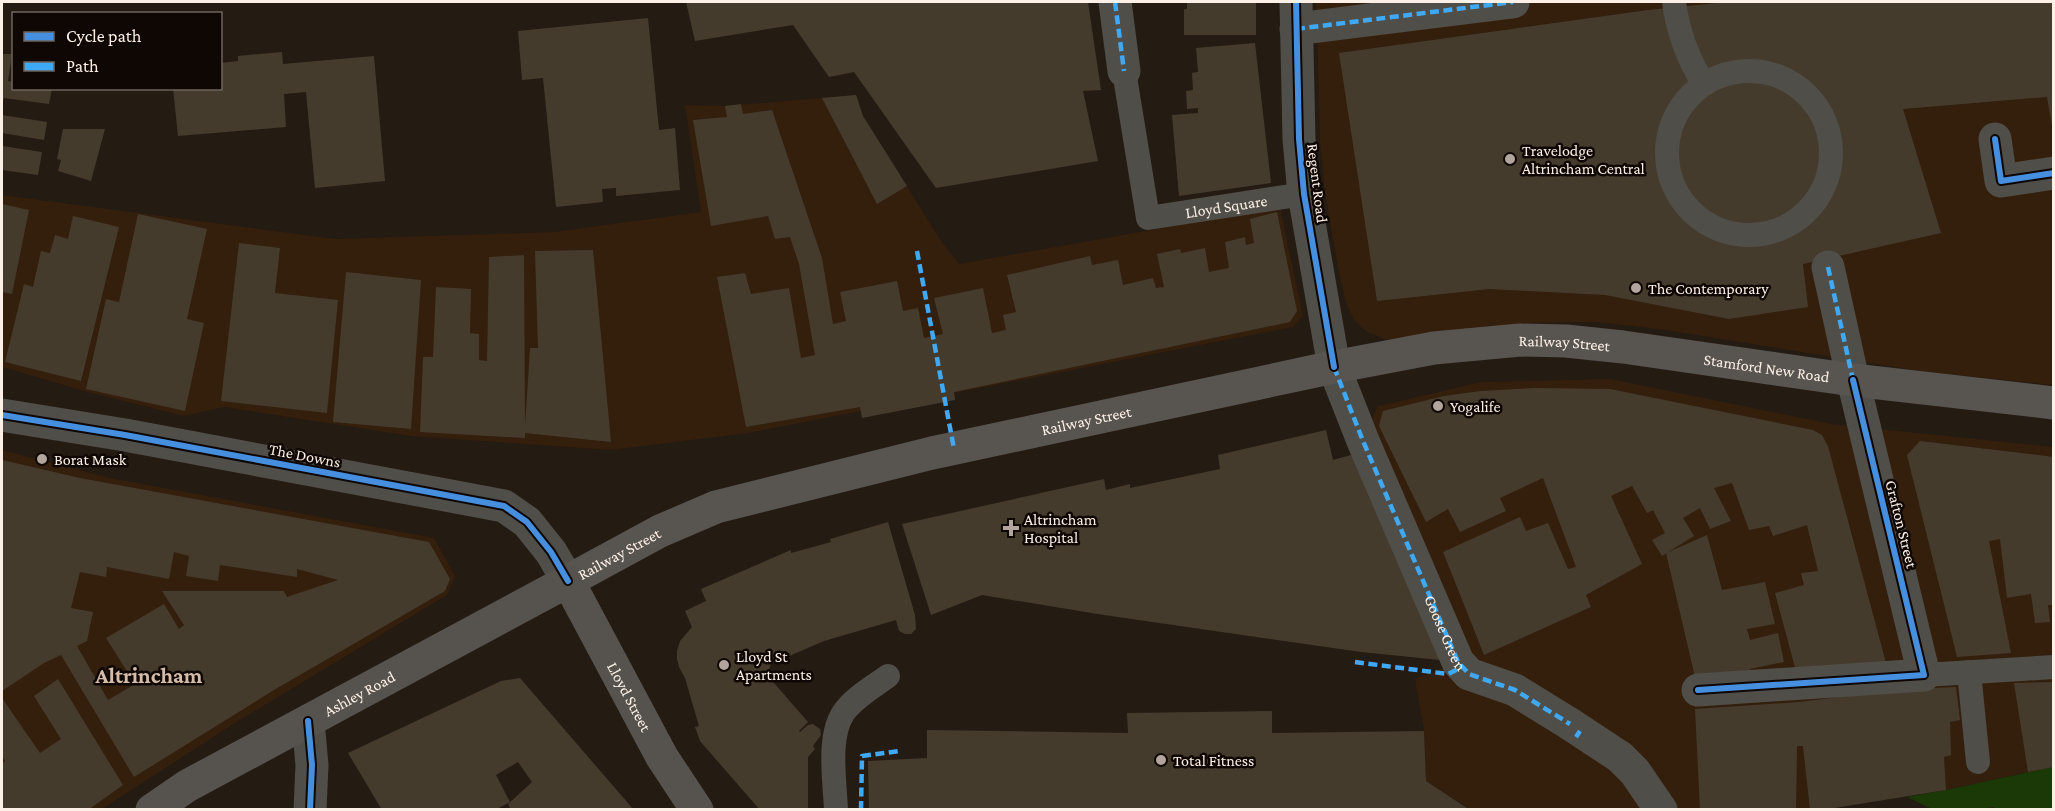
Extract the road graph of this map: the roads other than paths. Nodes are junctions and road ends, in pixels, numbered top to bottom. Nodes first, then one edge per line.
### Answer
1 (1115, 2) edge
2 (1513, 2) edge
3 (1674, 2) edge
4 (1296, 15) edge
5 (1124, 71) joint
6 (1704, 84) junction
7 (1995, 139) dead end
8 (2054, 173) edge
9 (1304, 194) junction
10 (1828, 267) dead end
11 (1623, 347) joint
12 (1334, 367) junction
13 (1853, 380) junction
14 (2054, 403) edge
15 (2, 415) edge
16 (568, 581) junction
17 (2054, 667) edge
18 (1969, 672) junction
19 (1924, 675) junction
20 (888, 676) dead end
21 (1698, 690) dead end
22 (308, 721) junction
23 (1978, 762) dead end
24 (152, 810) edge
25 (310, 810) edge
26 (697, 810) edge
27 (836, 810) edge
28 (1661, 810) edge

1 - 5 street
2 - 4 street
3 - 6 lane
4 - 9 street, Regent Road
5 - 9 lane, Lloyd Square
6 - 6 lane
7 - 8 street
9 - 12 street, Regent Road
10 - 13 street, Grafton Street
11 - 12 main road, Railway Street
11 - 13 main road, Stamford New Road
12 - 16 main road, Railway Street
12 - 28 street, Goose Green
13 - 14 main road, Stamford New Road
13 - 19 street, Grafton Street
15 - 16 street, The Downs
16 - 22 main road, Ashley Road
16 - 26 main road, Lloyd Street
17 - 18 lane
18 - 19 lane
18 - 23 lane
19 - 21 street
20 - 27 lane
22 - 24 main road, Ashley Road
22 - 25 street

